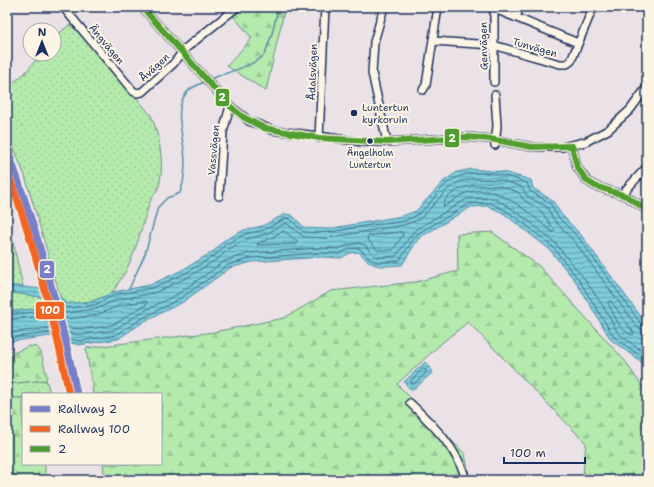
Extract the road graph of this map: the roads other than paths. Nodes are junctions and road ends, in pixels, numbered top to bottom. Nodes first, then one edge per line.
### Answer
1 (63, 7) edge
2 (142, 7) edge
3 (237, 7) edge
4 (325, 7) edge
5 (384, 7) edge
6 (438, 7) edge
7 (520, 7) edge
8 (492, 8) edge
9 (596, 8) edge
10 (516, 17) junction
11 (433, 41) junction
12 (578, 43) junction
13 (493, 45) junction
14 (182, 52) junction
15 (494, 82) dead end
16 (647, 87) edge
17 (423, 90) dead end
18 (137, 93) joint
19 (495, 95) dead end
20 (230, 106) junction
21 (319, 138) junction
22 (387, 142) junction
23 (495, 142) junction
24 (572, 146) junction
25 (647, 167) edge
26 (622, 194) junction
27 (219, 196) dead end
28 (647, 210) edge
29 (410, 403) dead end
30 (466, 480) edge

1 - 18 street, Ängvägen
2 - 14 street
3 - 14 street, Åvägen
4 - 21 street, Ådalsvägen
5 - 22 street
6 - 11 street
7 - 10 street
8 - 10 street
8 - 13 street, Genvägen
9 - 12 street, Tunvägen
10 - 12 street
11 - 13 street, Tunvägen
11 - 17 street
12 - 13 street, Tunvägen
13 - 15 street, Genvägen
14 - 18 street, Åvägen
14 - 20 street
16 - 24 street
19 - 23 street
20 - 21 street
20 - 27 street, Vassvägen
21 - 22 street
22 - 23 street
23 - 24 street
24 - 26 street
25 - 26 street
26 - 28 street
29 - 30 street

